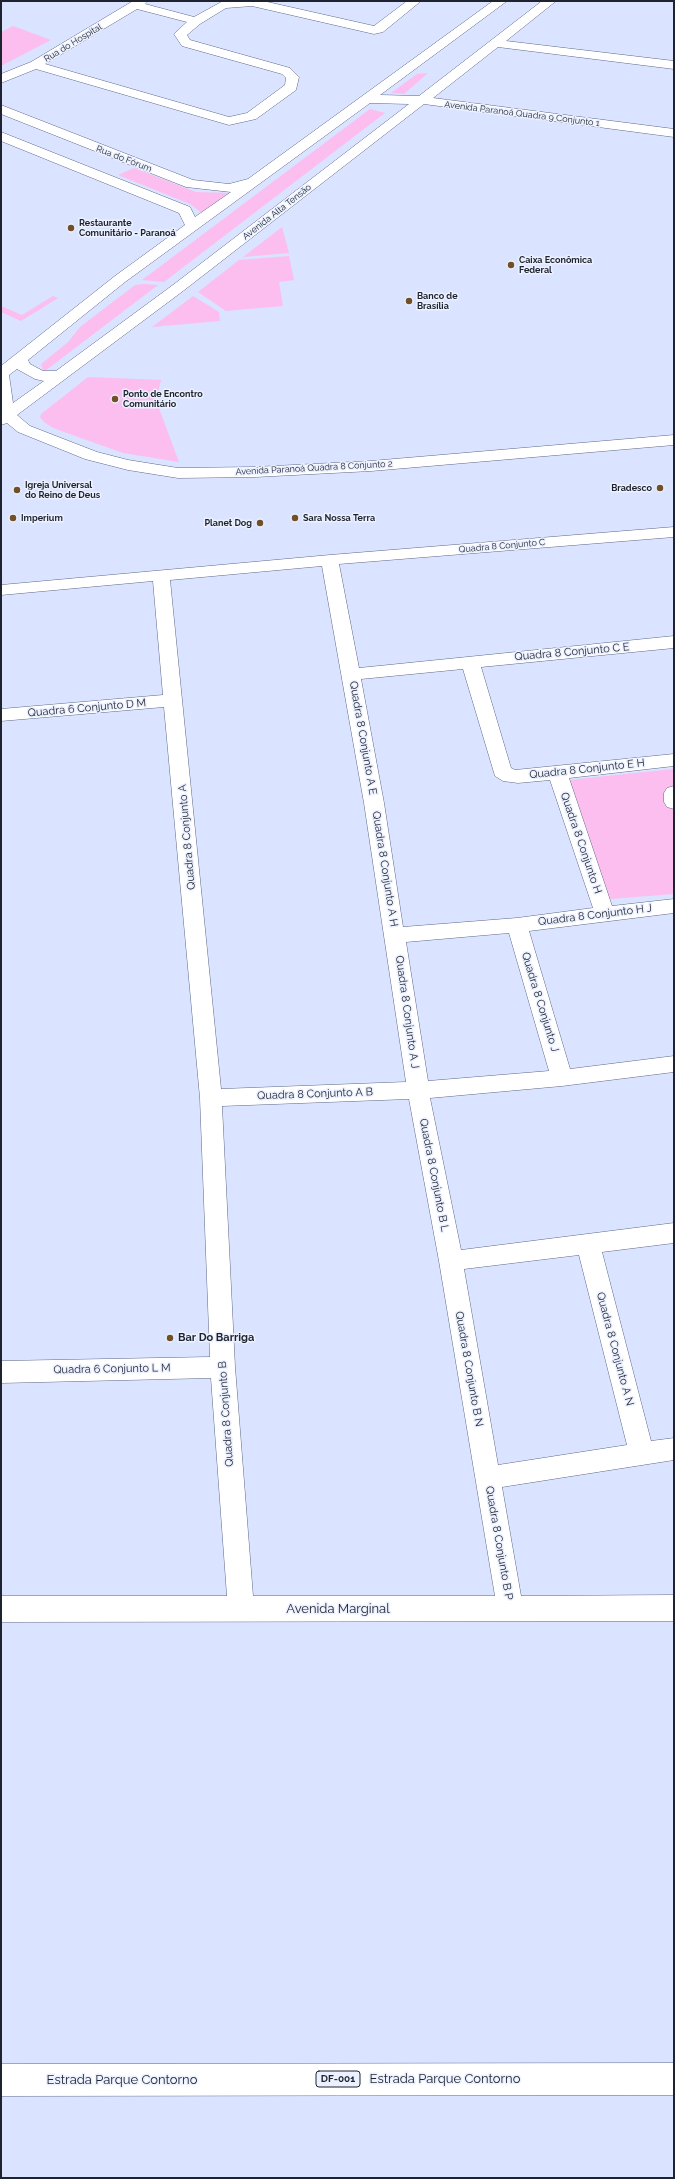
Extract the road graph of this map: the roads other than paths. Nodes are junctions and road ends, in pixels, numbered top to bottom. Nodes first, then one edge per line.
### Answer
1 (415, 1) edge
2 (501, 1) edge
3 (550, 1) edge
4 (139, 3) edge
5 (196, 21) junction
6 (494, 43) junction
7 (417, 64) junction
8 (433, 64) dead end
9 (35, 65) junction
10 (674, 65) edge
11 (1, 79) edge
12 (369, 99) junction
13 (421, 100) junction
14 (1, 109) edge
15 (674, 134) edge
16 (1, 136) edge
17 (119, 157) junction
18 (94, 172) junction
19 (252, 183) junction
20 (192, 226) junction
21 (20, 359) junction
22 (1, 374) edge
23 (61, 376) junction
24 (4, 418) edge
25 (674, 440) edge
26 (674, 532) edge
27 (330, 560) junction
28 (161, 575) junction
29 (1, 590) edge
30 (674, 642) edge
31 (470, 661) junction
32 (352, 674) junction
33 (174, 700) junction
34 (1, 715) edge
35 (674, 760) edge
36 (557, 772) junction
37 (674, 793) edge
38 (674, 802) edge
39 (374, 803) joint
40 (674, 906) edge
41 (604, 914) junction
42 (517, 925) junction
43 (395, 935) junction
44 (674, 1064) edge
45 (562, 1078) junction
46 (418, 1090) junction
47 (211, 1098) junction
48 (674, 1233) edge
49 (588, 1244) junction
50 (450, 1261) junction
51 (223, 1367) junction
52 (1, 1372) edge
53 (674, 1449) edge
54 (642, 1454) junction
55 (488, 1478) junction
56 (510, 1608) junction
57 (674, 1608) edge
58 (1, 1609) edge
59 (241, 1609) junction
60 (674, 2079) edge
61 (1, 2080) edge

1 - 5 street
2 - 7 street
3 - 6 street, Avenida Alta Tensão
4 - 5 street
4 - 9 street, Rua do Hospital
5 - 9 street
6 - 10 street
6 - 13 street, Avenida Alta Tensão
7 - 8 street
7 - 12 street
9 - 11 street, Rua do Hospital
12 - 13 street, Avenida Paranoá Quadra 9 Conjunto 1
12 - 19 street
13 - 15 street, Avenida Paranoá Quadra 9 Conjunto 1
13 - 23 street, Avenida Alta Tensão
14 - 17 street, Rua do Fórum
16 - 18 street
17 - 18 street
17 - 19 street, Rua do Fórum
18 - 20 street
19 - 20 street
20 - 21 street
21 - 22 street
21 - 23 street
22 - 24 street
23 - 24 street, Avenida Alta Tensão
24 - 25 street, Avenida Paranoá Quadra 8 Conjunto 2
26 - 27 street, Quadra 8 Conjunto C
27 - 28 street, Quadra 8 Conjunto C
27 - 32 street, Quadra 8 Conjunto A E
28 - 29 street, Quadra 8 Conjunto C
28 - 33 street, Quadra 8 Conjunto A
30 - 31 street, Quadra 8 Conjunto C E
31 - 32 street
31 - 36 street, Quadra 8 Conjunto E H
32 - 39 street, Quadra 8 Conjunto A E
33 - 34 street, Quadra 6 Conjunto D M
33 - 47 street, Quadra 8 Conjunto A
35 - 36 street, Quadra 8 Conjunto E H
36 - 41 street, Quadra 8 Conjunto H
37 - 38 street
39 - 43 street, Quadra 8 Conjunto A H
40 - 41 street, Quadra 8 Conjunto H J
41 - 42 street, Quadra 8 Conjunto H J
42 - 43 street, Quadra 8 Conjunto H J
42 - 45 street, Quadra 8 Conjunto J
43 - 46 street, Quadra 8 Conjunto A J
44 - 45 street, Quadra 8 Conjunto A B
45 - 46 street, Quadra 8 Conjunto A B
46 - 47 street, Quadra 8 Conjunto A B
46 - 50 street, Quadra 8 Conjunto B L
47 - 51 street, Quadra 8 Conjunto B
48 - 49 street
49 - 50 street
49 - 54 street, Quadra 8 Conjunto A N
50 - 55 street, Quadra 8 Conjunto B N
51 - 52 street, Quadra 6 Conjunto L M
51 - 59 street, Quadra 8 Conjunto B
53 - 54 street
54 - 55 street
55 - 56 street, Quadra 8 Conjunto B P
56 - 57 street, Avenida Marginal
56 - 59 street, Avenida Marginal
58 - 59 street, Avenida Marginal
60 - 61 street, Estrada Parque Contorno / DF-001

